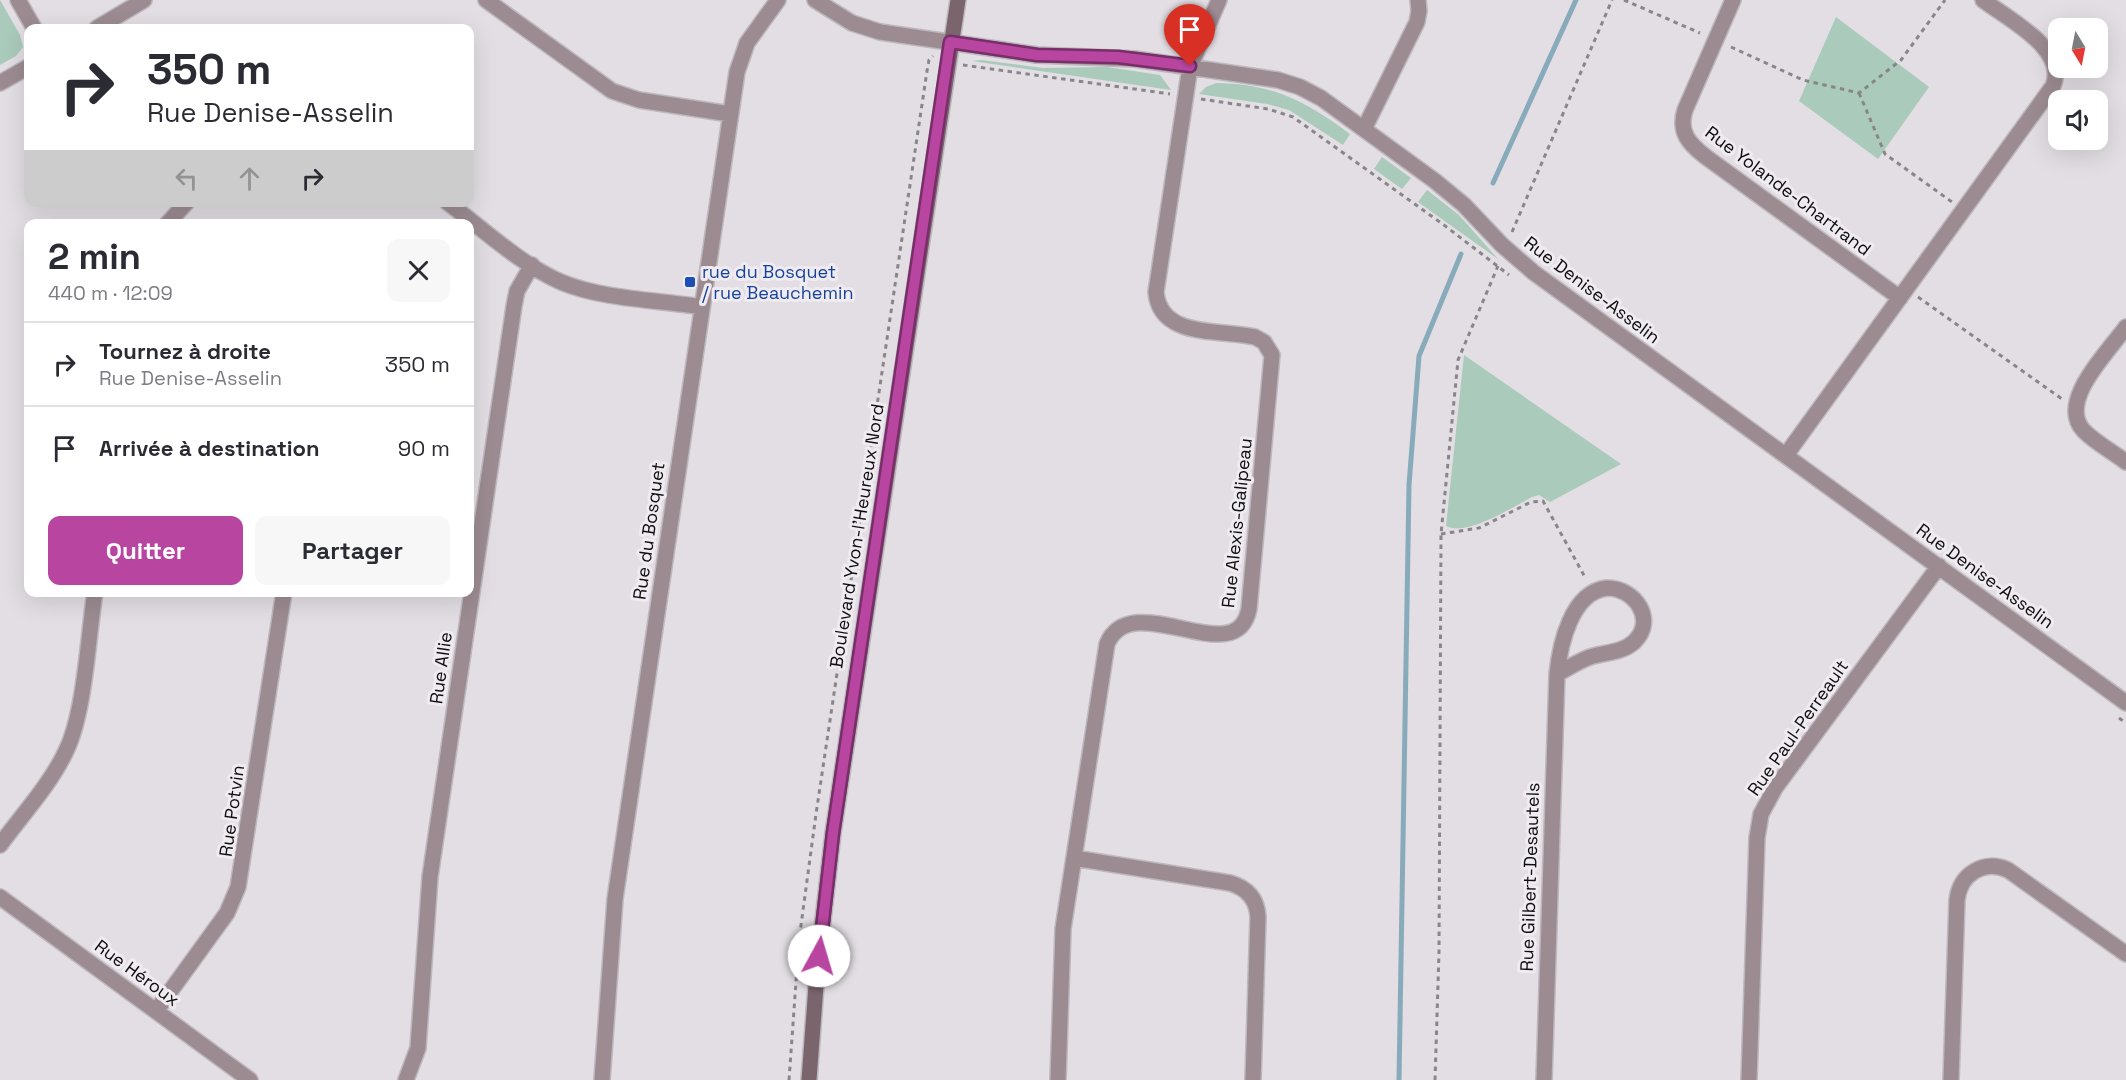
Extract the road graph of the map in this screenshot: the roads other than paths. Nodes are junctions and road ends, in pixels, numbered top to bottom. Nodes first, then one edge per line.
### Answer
1 (18, 0) edge
2 (144, 0) edge
3 (486, 0) edge
4 (778, 0) edge
5 (815, 0) edge
6 (957, 0) edge
7 (1219, 0) edge
8 (1418, 0) edge
9 (1733, 0) edge
10 (1983, 0) edge
11 (32, 24) edge
12 (104, 24) edge
13 (950, 42) junction
14 (1190, 66) junction
15 (24, 69) edge
16 (0, 83) edge
17 (730, 114) junction
18 (1364, 129) junction
19 (182, 207) edge
20 (454, 207) edge
21 (172, 219) edge
22 (470, 219) edge
23 (474, 222) edge
24 (532, 265) junction
25 (1904, 293) junction
26 (702, 307) junction
27 (2126, 327) edge
28 (1785, 455) junction
29 (2126, 462) edge
30 (1939, 566) junction
31 (474, 577) edge
32 (94, 597) edge
33 (283, 597) edge
34 (471, 597) edge
35 (1557, 674) junction
36 (2126, 703) edge
37 (0, 845) edge
38 (1074, 858) junction
39 (0, 897) edge
40 (2126, 954) edge
41 (156, 1011) junction
42 (250, 1080) edge
43 (406, 1080) edge
44 (602, 1080) edge
45 (809, 1080) edge
46 (1058, 1080) edge
47 (1253, 1080) edge
48 (1544, 1080) edge
49 (1749, 1080) edge
50 (1951, 1080) edge

1 - 11 street
2 - 12 street
3 - 17 street
4 - 17 street, Rue du Bosquet
5 - 13 street, Rue Denise-Asselin
6 - 13 street, Boulevard Yvon-l'Heureux Nord
7 - 14 street
8 - 18 street
9 - 25 street, Rue Yolande-Chartrand
10 - 25 street
13 - 14 street, Rue Denise-Asselin
13 - 45 street, Boulevard Yvon-l'Heureux Nord
14 - 18 street, Rue Denise-Asselin
14 - 38 street, Rue Alexis-Galipeau
15 - 16 street
17 - 26 street, Rue du Bosquet
18 - 28 street, Rue Denise-Asselin
19 - 21 street
20 - 22 street
23 - 24 street
24 - 26 street
24 - 31 street, Rue Allie
25 - 28 street
26 - 44 street, Rue du Bosquet
27 - 29 street
28 - 30 street, Rue Denise-Asselin
30 - 36 street, Rue Denise-Asselin
30 - 49 street, Rue Paul-Perreault
32 - 37 street
33 - 41 street, Rue Potvin
34 - 43 street, Rue Allie
35 - 35 street, Rue Gilbert-Desautels
35 - 48 street, Rue Gilbert-Desautels
38 - 46 street, Rue Alexis-Galipeau
38 - 47 street
39 - 41 street, Rue Héroux
40 - 50 street
41 - 42 street, Rue Héroux

